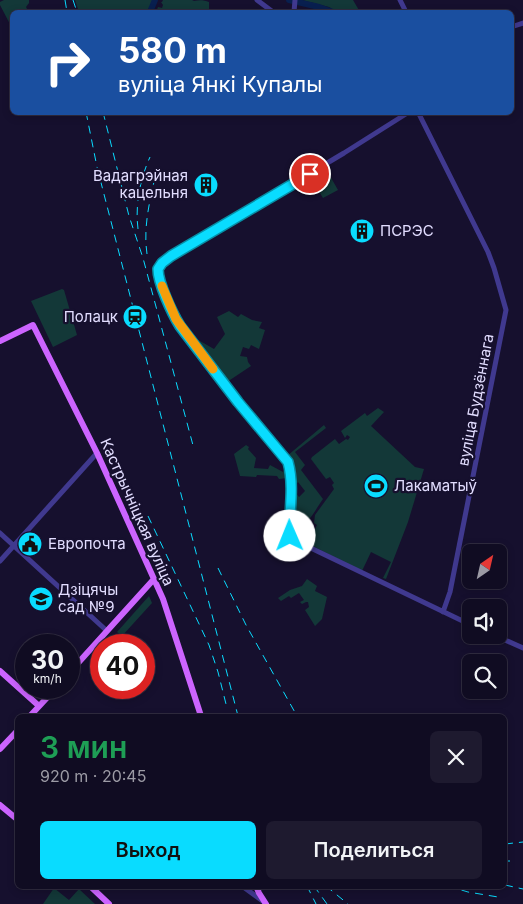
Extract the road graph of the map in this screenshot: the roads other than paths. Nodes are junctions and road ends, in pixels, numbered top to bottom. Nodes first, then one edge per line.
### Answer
1 (257, 0) edge
2 (270, 10) edge
3 (404, 115) edge
4 (420, 115) edge
5 (0, 341) edge
6 (97, 453) junction
7 (0, 533) edge
8 (14, 546) junction
9 (0, 561) edge
10 (154, 579) junction
11 (443, 612) junction
12 (462, 621) edge
13 (107, 630) junction
14 (507, 641) edge
15 (523, 648) edge
16 (80, 661) edge
17 (0, 671) edge
18 (46, 699) edge
19 (39, 706) junction
20 (32, 714) edge
21 (200, 714) edge
22 (15, 733) edge
23 (0, 749) edge
24 (0, 805) edge
25 (15, 818) edge
26 (93, 889) edge
27 (246, 889) edge
28 (257, 889) edge
29 (109, 904) edge
30 (266, 904) edge

1 - 2 street
3 - 11 street
4 - 11 street, вуліца Будзённага
5 - 6 main road, Кастрычніцкая вуліца
6 - 8 street
6 - 10 main road, Кастрычніцкая вуліца
7 - 8 street
8 - 9 street
8 - 13 street
10 - 13 main road
10 - 21 main road, Кастрычніцкая вуліца
11 - 12 street
13 - 16 main road
14 - 15 street
17 - 19 main road
18 - 19 main road
19 - 20 main road
22 - 23 main road
24 - 25 main road
26 - 29 main road
27 - 30 street
28 - 30 main road

